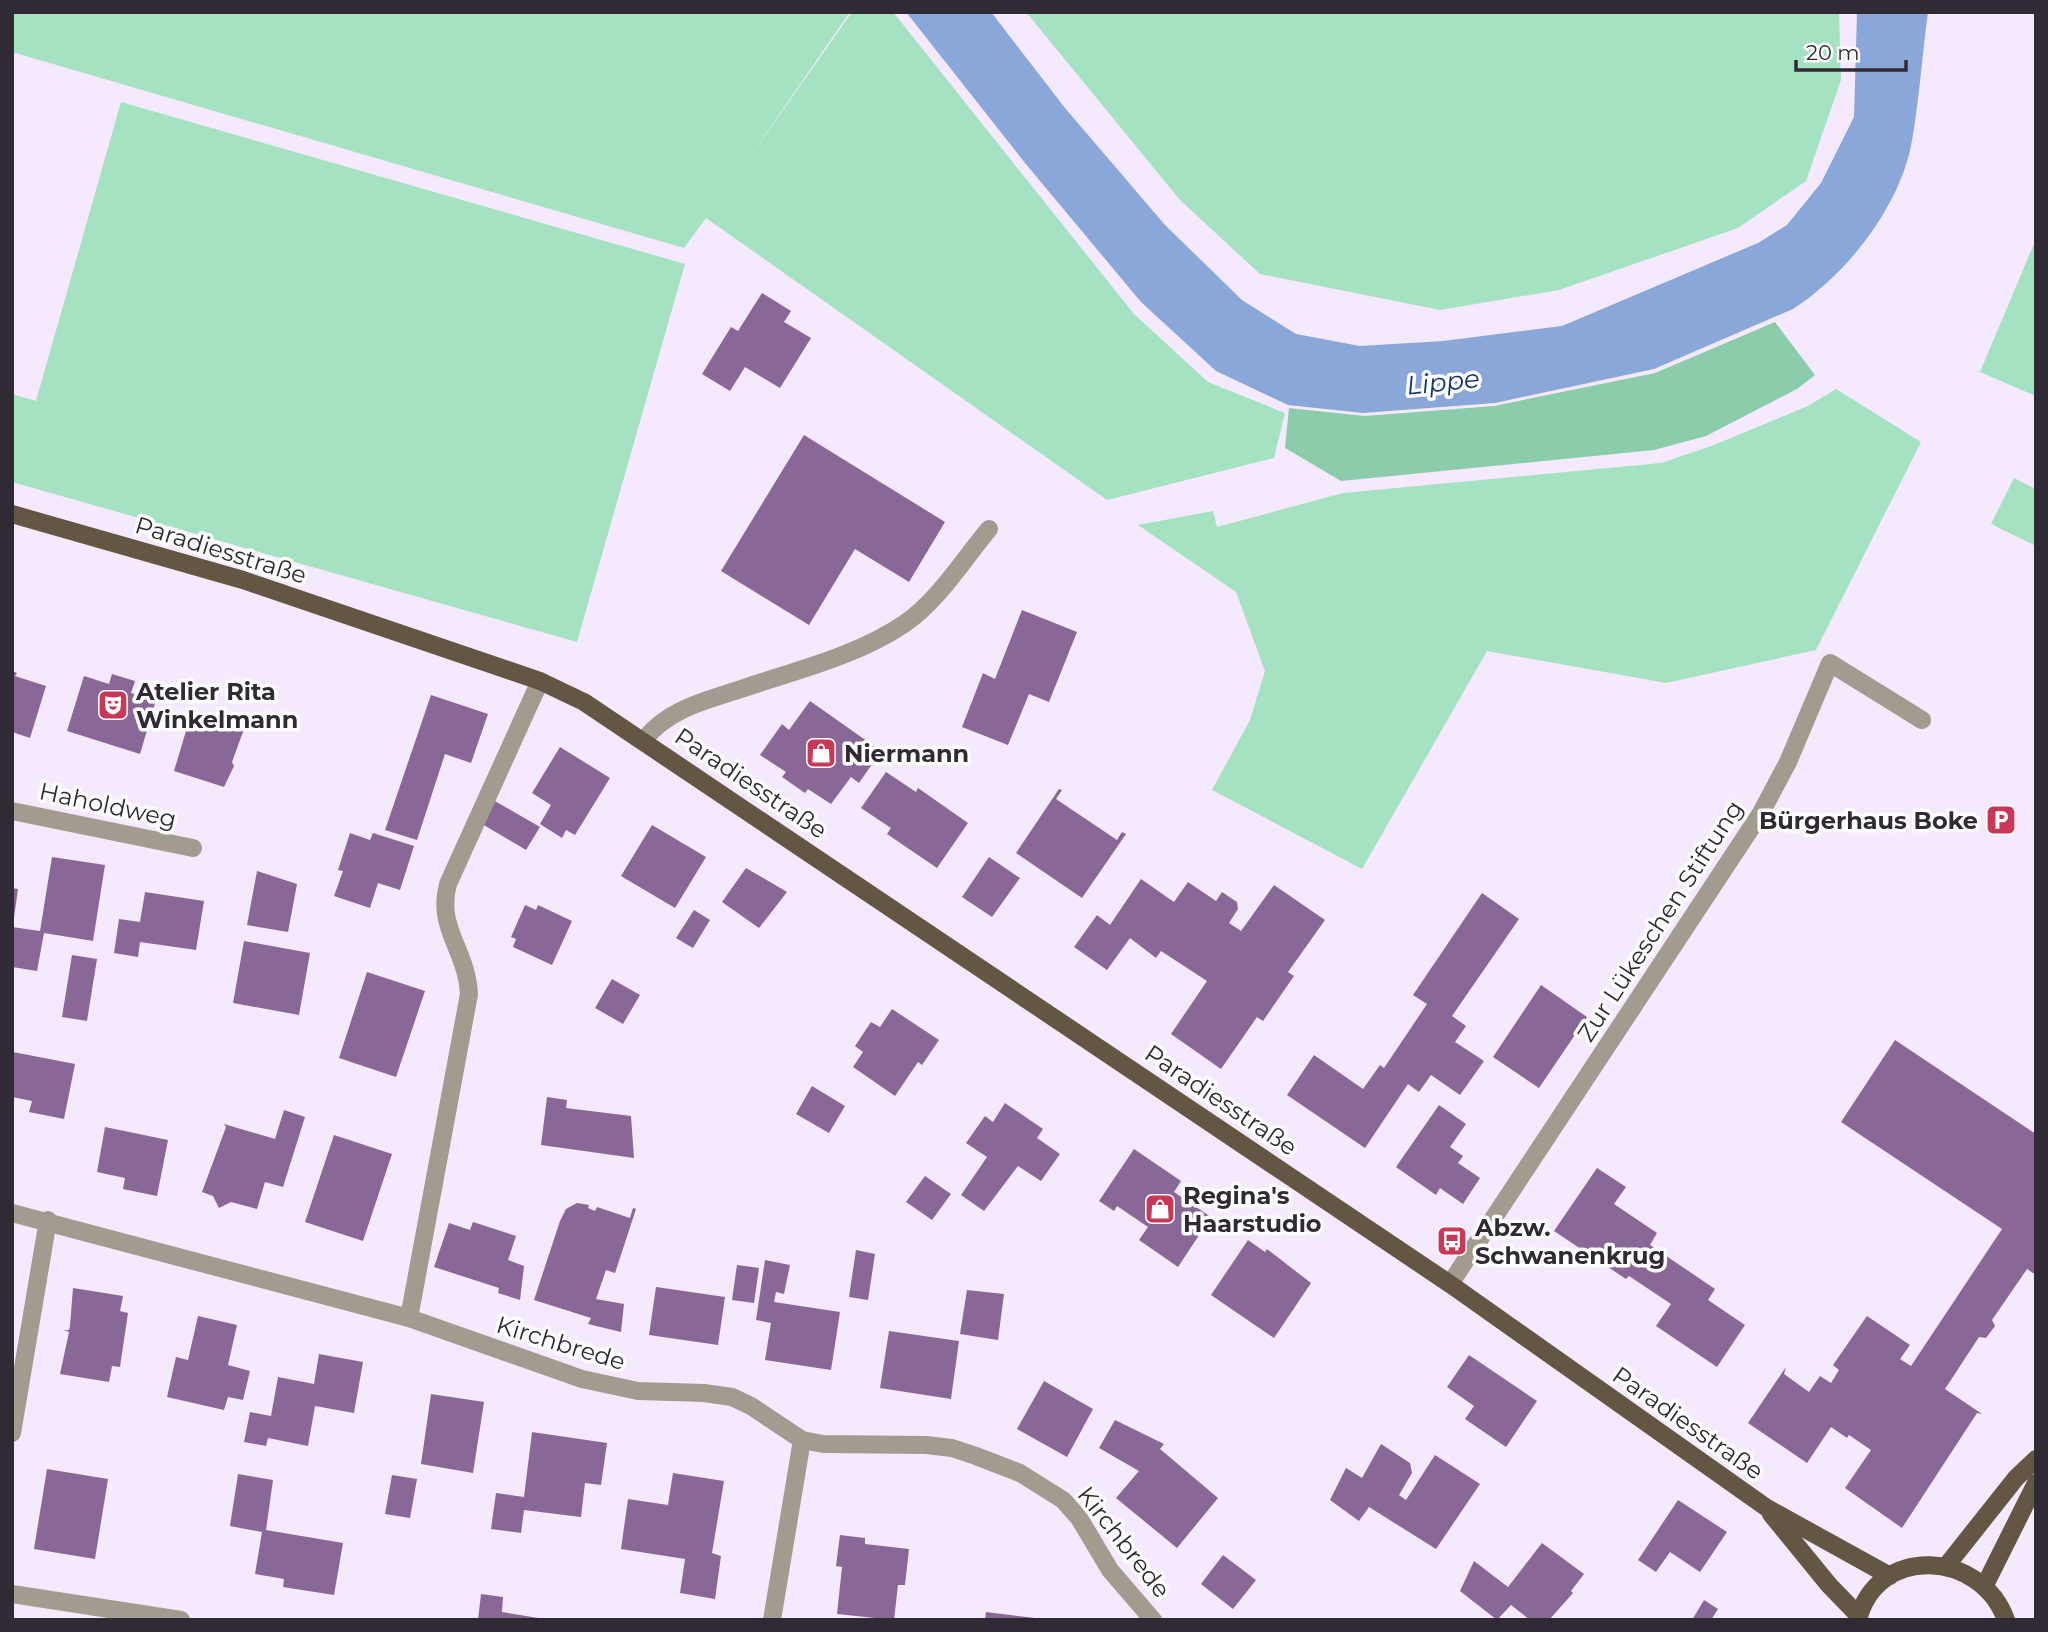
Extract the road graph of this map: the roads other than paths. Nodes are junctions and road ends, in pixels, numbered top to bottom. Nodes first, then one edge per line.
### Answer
1 (12, 514) edge
2 (989, 529) dead end
3 (540, 681) junction
4 (1922, 720) dead end
5 (644, 740) junction
6 (12, 811) edge
7 (193, 848) dead end
8 (12, 1213) edge
9 (48, 1220) junction
10 (1450, 1284) junction
11 (409, 1318) junction
12 (12, 1433) edge
13 (802, 1440) junction
14 (2036, 1459) edge
15 (2036, 1483) edge
16 (1766, 1508) junction
17 (1947, 1565) junction
18 (1891, 1576) junction
19 (1985, 1585) junction
20 (12, 1594) edge
21 (1858, 1618) edge
22 (181, 1620) edge
23 (772, 1620) edge
24 (1153, 1620) edge
25 (2006, 1620) edge

1 - 3 main road, Paradiesstraße
2 - 5 street, Paradiesstraße
3 - 5 main road, Paradiesstraße
3 - 11 street
4 - 10 street, Zur Lükeschen Stiftung
5 - 10 main road, Paradiesstraße
6 - 7 street, Haholdweg
8 - 9 street, Kirchbrede
9 - 11 street, Kirchbrede
9 - 12 street
10 - 16 main road, Paradiesstraße
11 - 13 street, Kirchbrede
13 - 23 street
13 - 24 street, Kirchbrede
14 - 17 main road
15 - 19 main road
16 - 18 main road, Paradiesstraße
16 - 21 main road, Paradiesstraße
17 - 18 main road
17 - 19 main road
18 - 21 main road
19 - 25 main road
20 - 22 street

